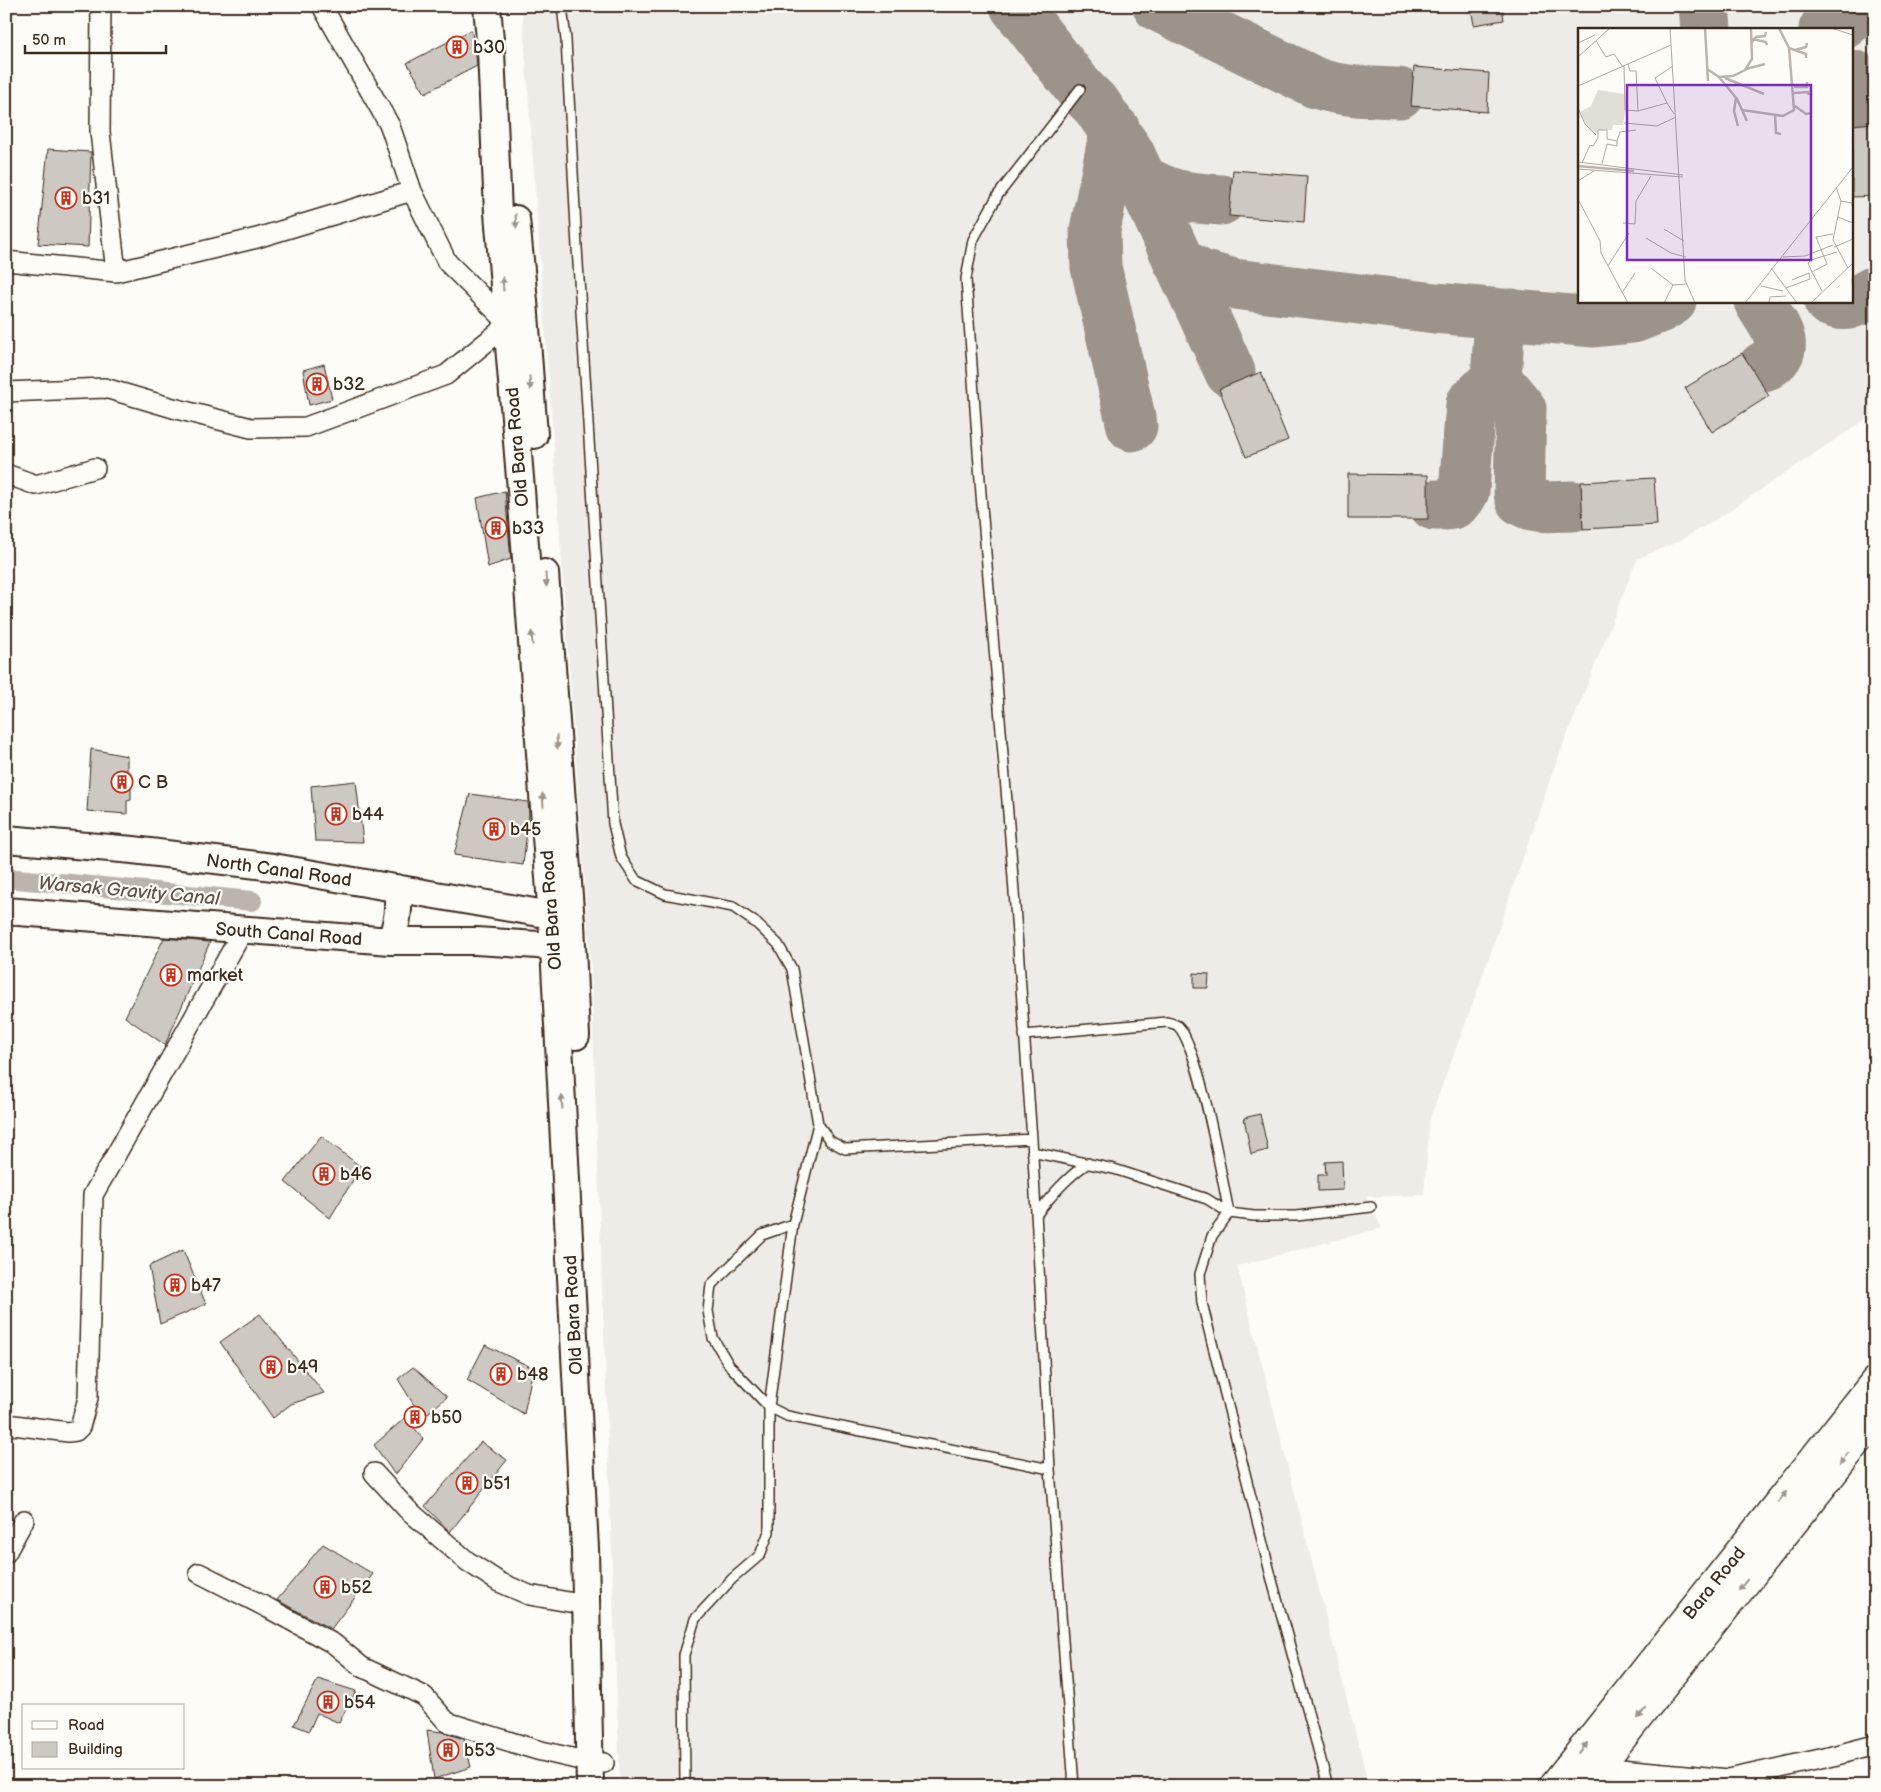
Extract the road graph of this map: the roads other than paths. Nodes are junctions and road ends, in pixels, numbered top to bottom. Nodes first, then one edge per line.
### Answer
1 (101, 6) edge
2 (322, 6) edge
3 (487, 6) edge
4 (504, 6) edge
5 (562, 6) edge
6 (1080, 89) dead end
7 (412, 191) junction
8 (6, 261) edge
9 (116, 272) junction
10 (506, 324) junction
11 (6, 392) edge
12 (95, 468) dead end
13 (6, 474) edge
14 (530, 490) junction
15 (6, 839) edge
16 (397, 888) junction
17 (6, 911) edge
18 (561, 919) junction
19 (243, 931) junction
20 (390, 941) junction
21 (563, 948) junction
22 (1024, 1035) junction
23 (818, 1124) junction
24 (1032, 1139) junction
25 (1032, 1152) junction
26 (1088, 1163) junction
27 (1371, 1207) dead end
28 (1229, 1213) junction
29 (1036, 1215) junction
30 (793, 1224) junction
31 (1875, 1381) edge
32 (769, 1407) junction
33 (1875, 1420) edge
34 (6, 1424) edge
35 (1050, 1469) junction
36 (374, 1473) dead end
37 (24, 1520) dead end
38 (1766, 1537) junction
39 (6, 1554) edge
40 (199, 1573) dead end
41 (586, 1605) junction
42 (1875, 1745) edge
43 (597, 1774) edge
44 (1592, 1776) edge
45 (685, 1786) edge
46 (1074, 1786) edge
47 (1328, 1786) edge
48 (1553, 1786) edge

1 - 9 street
2 - 7 street
10 -> 3 main road, Old Bara Road
4 -> 14 main road
5 - 23 lane
6 - 22 lane
7 - 9 street
7 - 10 street
8 - 9 street
10 - 11 street
10 - 14 main road, Old Bara Road
12 - 13 street
14 - 18 main road, Old Bara Road
15 - 16 main road, North Canal Road
16 - 18 main road, North Canal Road
16 - 20 main road
17 - 19 main road, South Canal Road
18 - 21 main road, Old Bara Road
19 - 20 main road, South Canal Road
19 - 34 street
20 - 21 main road, South Canal Road
41 -> 21 main road, Old Bara Road
21 - 43 main road
22 - 24 lane
22 - 28 lane
23 - 24 lane
23 - 30 lane
24 - 25 lane
25 - 26 lane
25 - 29 lane
26 - 28 lane
26 - 29 lane
27 - 28 lane
28 - 47 lane
29 - 35 lane
30 - 32 lane
30 - 32 lane
38 -> 31 main road, Bara Road
32 - 35 lane
32 - 45 lane
33 -> 38 main road
35 - 46 lane
36 - 41 street
37 - 39 street
38 -> 44 main road
48 -> 38 main road, Bara Road
40 - 43 street
41 - 43 main road, Old Bara Road
42 - 44 street

